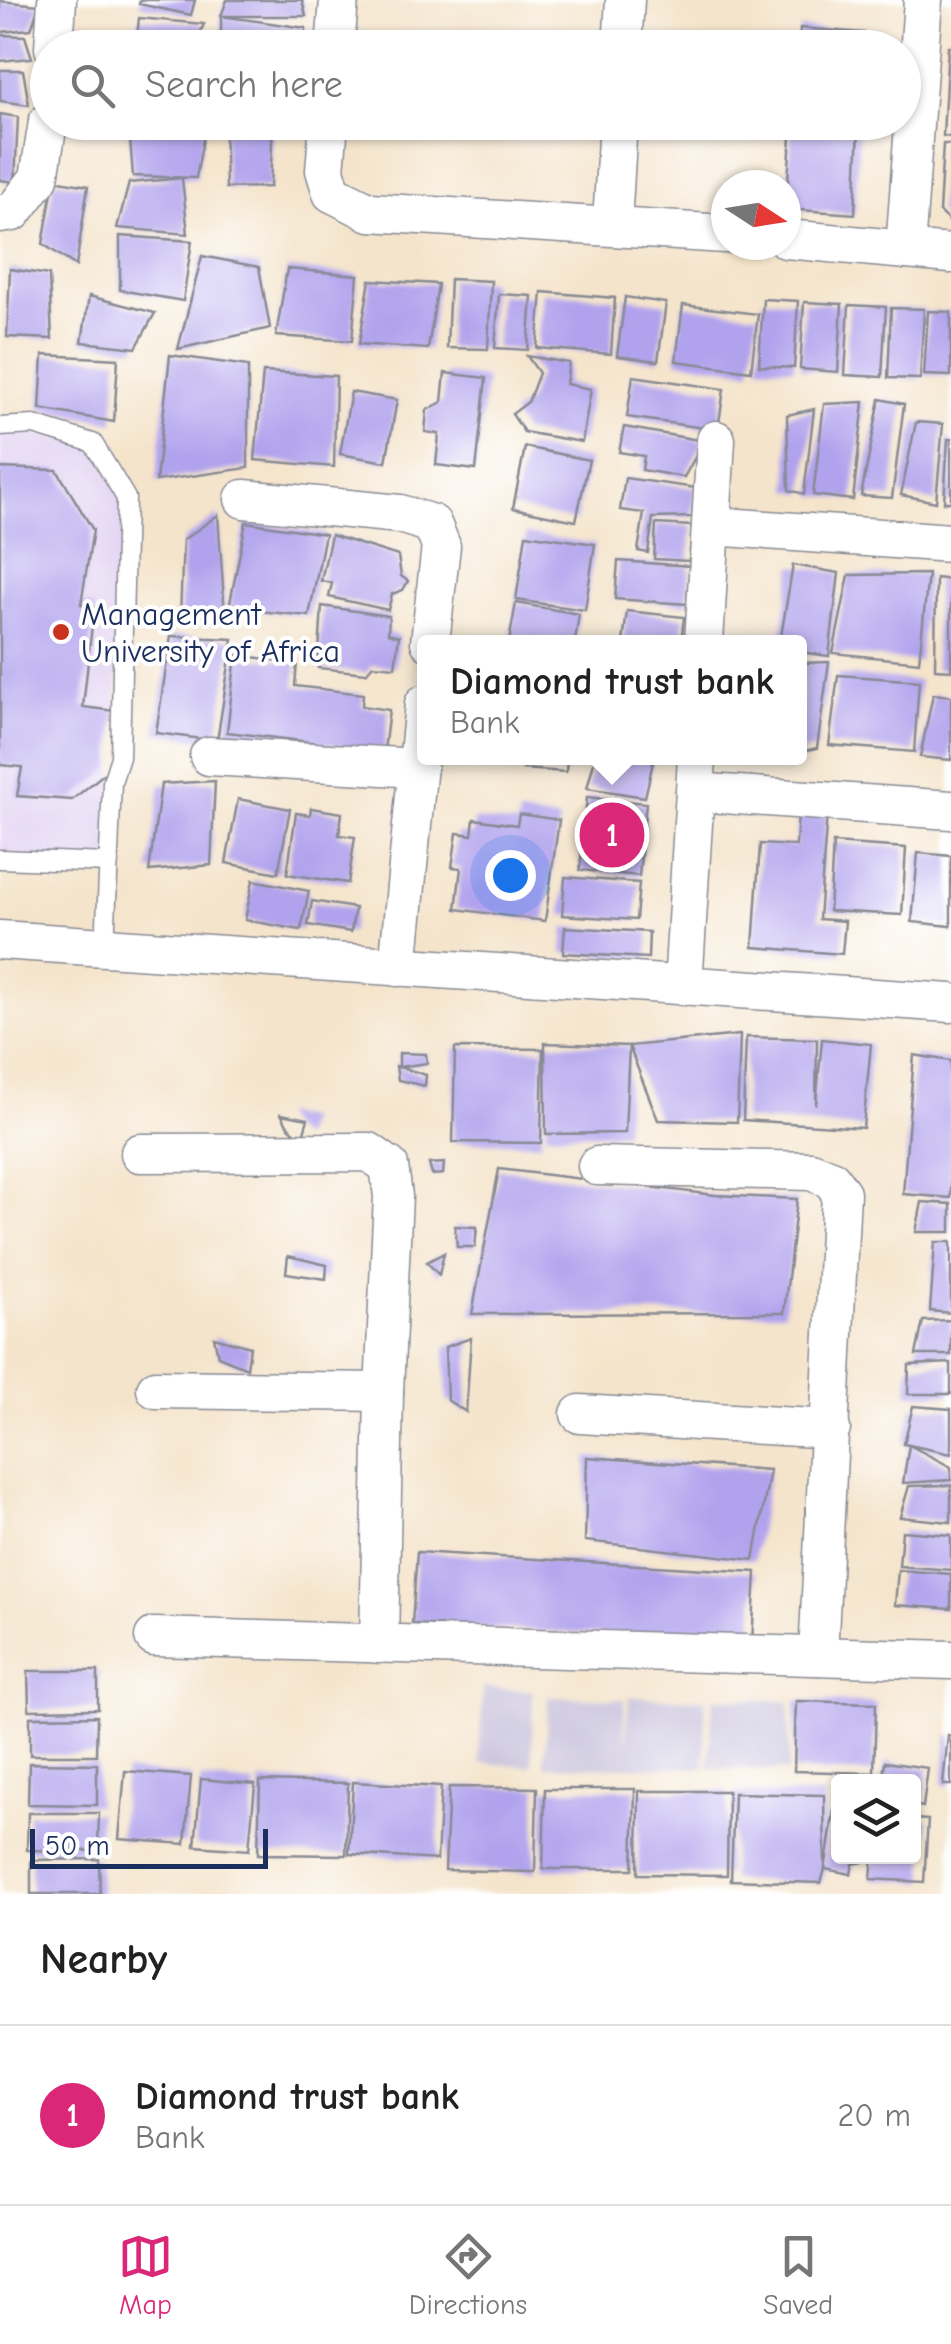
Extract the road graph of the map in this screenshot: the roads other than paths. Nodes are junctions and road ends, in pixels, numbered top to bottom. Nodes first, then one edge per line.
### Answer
1 (58, 0) edge
2 (339, 0) edge
3 (625, 0) edge
4 (923, 0) edge
5 (56, 30) edge
6 (336, 30) edge
7 (623, 30) edge
8 (921, 30) edge
9 (45, 140) edge
10 (328, 140) edge
11 (617, 140) edge
12 (913, 140) edge
13 (0, 214) edge
14 (612, 224) junction
15 (711, 233) edge
16 (801, 240) edge
17 (905, 250) junction
18 (951, 254) edge
19 (0, 427) edge
20 (716, 440) dead end
21 (244, 499) dead end
22 (711, 526) junction
23 (951, 543) edge
24 (431, 635) edge
25 (704, 635) edge
26 (209, 756) dead end
27 (418, 765) edge
28 (418, 768) junction
29 (696, 775) edge
30 (951, 810) edge
31 (0, 859) edge
32 (109, 863) junction
33 (0, 940) edge
34 (106, 947) junction
35 (398, 966) junction
36 (683, 986) junction
37 (951, 1003) edge
38 (140, 1153) dead end
39 (596, 1166) dead end
40 (156, 1389) dead end
41 (384, 1392) junction
42 (580, 1414) dead end
43 (830, 1429) junction
44 (154, 1637) dead end
45 (380, 1644) junction
46 (818, 1656) junction
47 (951, 1660) edge

1 - 5 street
2 - 6 street
3 - 7 street
4 - 8 street
9 - 13 street
10 - 14 street
11 - 14 street
12 - 17 street
14 - 15 street
16 - 17 street
17 - 18 street
19 - 32 lane
20 - 22 street
21 - 24 street
22 - 23 street
22 - 25 street
26 - 28 street
27 - 28 street
28 - 35 street
29 - 30 street
29 - 36 street
31 - 32 lane
32 - 34 lane
33 - 34 street
34 - 35 street
35 - 36 street
36 - 37 street
38 - 41 street
39 - 43 street
40 - 41 street
41 - 45 street
42 - 43 street
43 - 46 street
44 - 45 street
45 - 46 street
46 - 47 street

